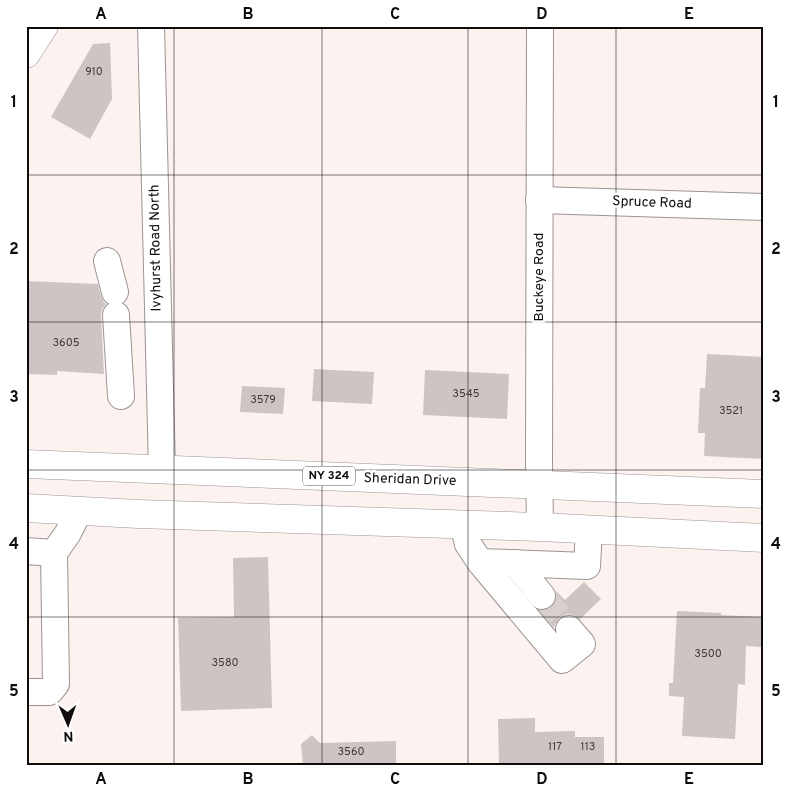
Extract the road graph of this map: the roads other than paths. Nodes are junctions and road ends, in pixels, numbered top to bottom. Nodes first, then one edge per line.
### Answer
1 (44, 26) edge
2 (151, 26) edge
3 (540, 26) edge
4 (26, 54) edge
5 (540, 200) junction
6 (764, 207) edge
7 (107, 261) dead end
8 (121, 396) dead end
9 (26, 464) edge
10 (162, 470) junction
11 (540, 485) junction
12 (764, 494) edge
13 (26, 508) edge
14 (79, 511) junction
15 (464, 524) junction
16 (540, 527) junction
17 (589, 530) junction
18 (764, 538) edge
19 (26, 551) edge
20 (54, 553) junction
21 (480, 562) junction
22 (515, 563) junction
23 (542, 596) tunnel mouth
24 (569, 628) tunnel mouth
25 (26, 692) edge

1 - 4 main road
2 - 10 street, Ivyhurst Road North
3 - 5 street, Buckeye Road
5 - 6 street, Spruce Road
5 - 11 street, Buckeye Road
7 - 8 street
9 - 10 main road, Sheridan Drive / NY 324
10 - 11 main road, Sheridan Drive / NY 324
11 - 12 main road, Sheridan Drive / NY 324
11 - 16 street, Buckeye Road
13 - 14 main road
14 - 15 main road
14 - 20 street
15 - 16 main road
15 - 21 street
16 - 17 main road
17 - 18 main road
17 - 22 street
19 - 20 street
20 - 25 street
21 - 22 street
21 - 24 street
22 - 23 street

